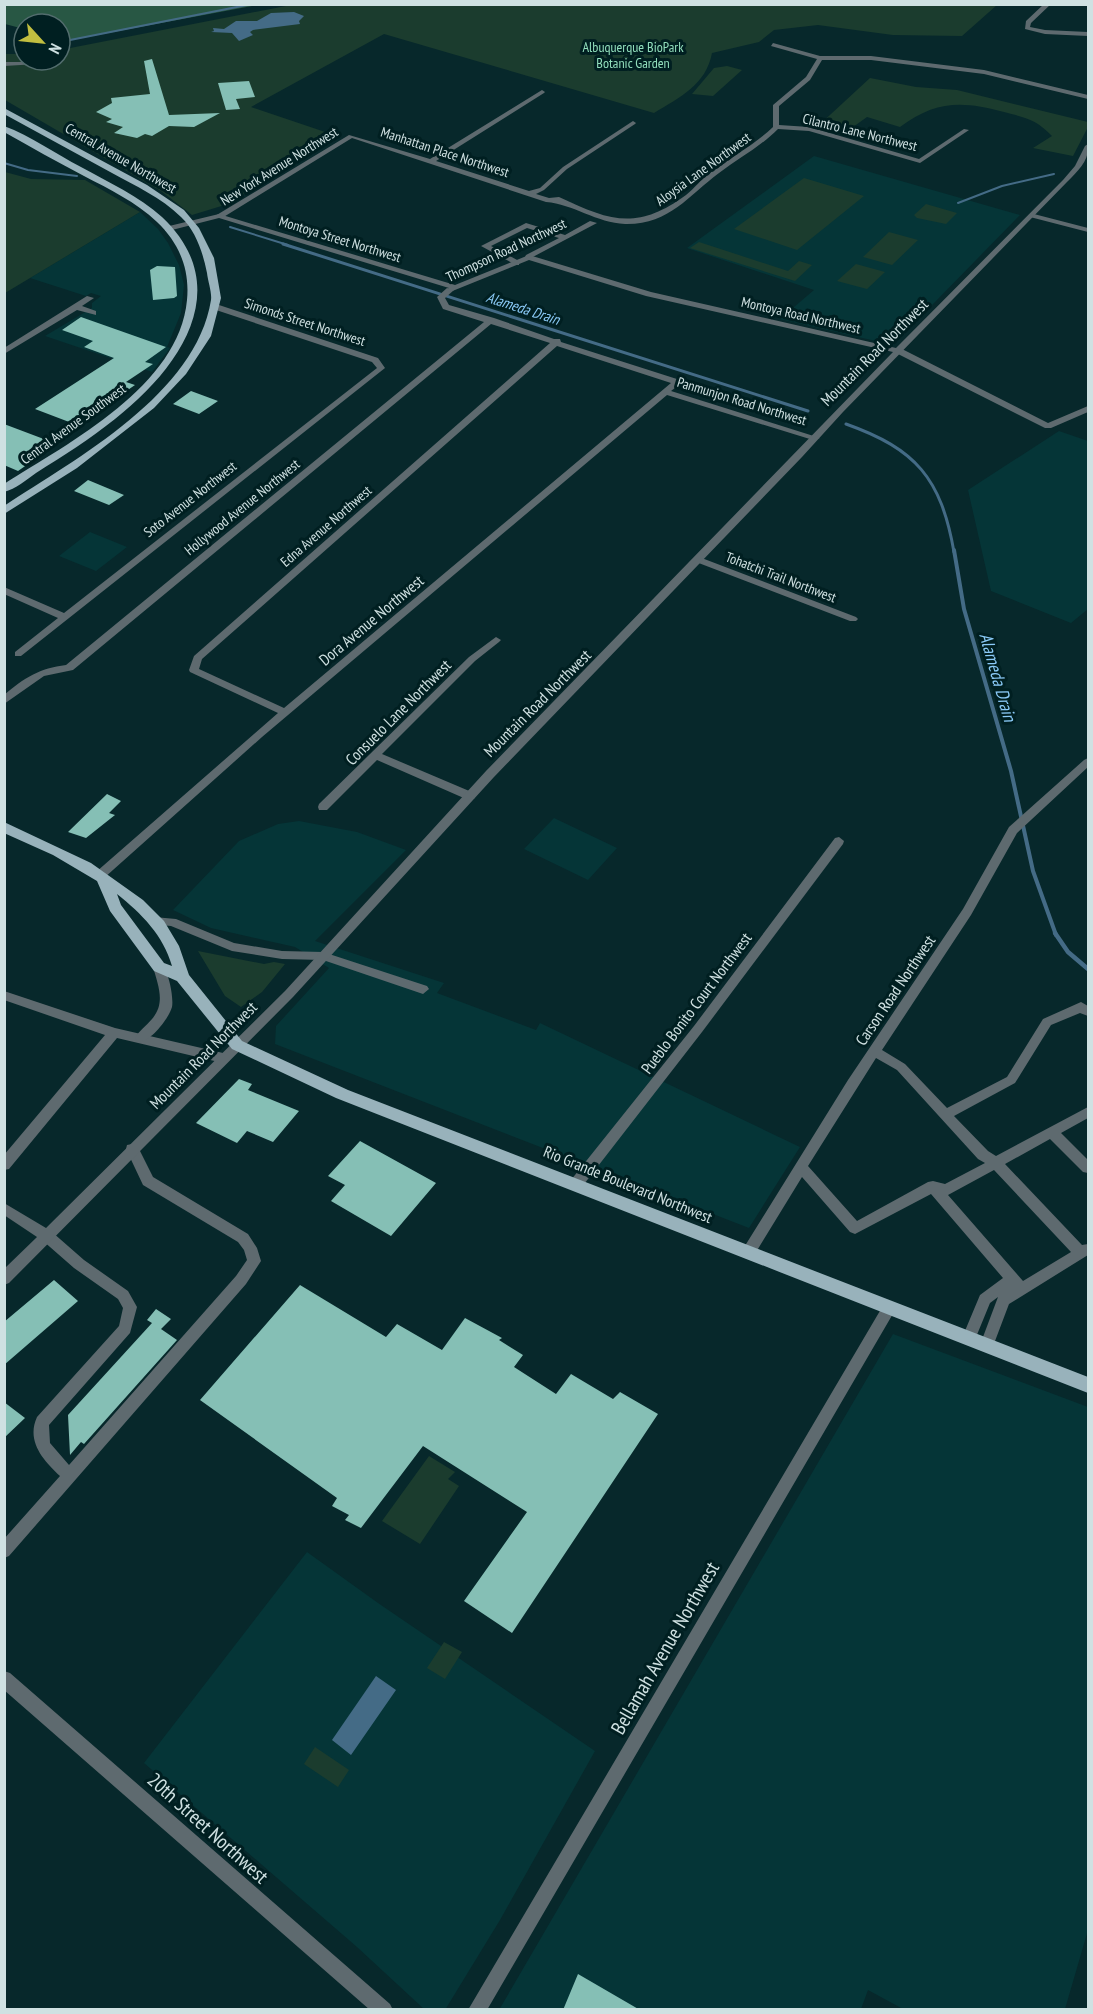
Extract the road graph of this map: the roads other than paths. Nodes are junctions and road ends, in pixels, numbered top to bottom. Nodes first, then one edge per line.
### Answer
1 (1048, 4) edge
2 (1089, 34) edge
3 (773, 45) dead end
4 (820, 58) junction
5 (542, 92) dead end
6 (1089, 97) edge
7 (4, 110) edge
8 (633, 123) dead end
9 (776, 127) junction
10 (4, 128) edge
11 (966, 130) dead end
12 (351, 136) joint
13 (1089, 146) edge
14 (432, 161) junction
15 (542, 189) junction
16 (531, 193) junction
17 (556, 199) junction
18 (1033, 215) junction
19 (219, 216) junction
20 (593, 224) dead end
21 (192, 225) junction
22 (1089, 230) edge
23 (170, 231) junction
24 (566, 238) junction
25 (529, 257) junction
26 (516, 263) junction
27 (452, 289) junction
28 (90, 298) dead end
29 (76, 307) junction
30 (216, 307) junction
31 (447, 307) joint
32 (93, 313) dead end
33 (490, 320) junction
34 (557, 341) junction
35 (899, 351) junction
36 (4, 352) edge
37 (381, 368) joint
38 (666, 392) junction
39 (1089, 409) edge
40 (816, 438) junction
41 (4, 489) edge
42 (4, 510) edge
43 (699, 560) junction
44 (4, 590) edge
45 (64, 617) junction
46 (853, 619) dead end
47 (496, 640) dead end
48 (18, 654) dead end
49 (4, 701) edge
50 (285, 712) junction
51 (377, 756) junction
52 (1089, 762) edge
53 (470, 796) junction
54 (323, 807) dead end
55 (4, 827) edge
56 (839, 841) dead end
57 (102, 878) junction
58 (154, 921) junction
59 (323, 956) junction
60 (159, 967) junction
61 (182, 977) junction
62 (423, 989) dead end
63 (4, 995) edge
64 (1089, 1012) edge
65 (114, 1033) junction
66 (141, 1038) junction
67 (237, 1045) junction
68 (874, 1051) junction
69 (223, 1058) junction
70 (1089, 1112) edge
71 (945, 1115) junction
72 (1052, 1133) junction
73 (132, 1149) junction
74 (996, 1163) junction
75 (4, 1165) edge
76 (801, 1167) junction
77 (1089, 1168) edge
78 (576, 1184) junction
79 (933, 1186) junction
80 (4, 1208) edge
81 (47, 1236) junction
82 (1085, 1251) edge
83 (748, 1253) junction
84 (4, 1279) edge
85 (1017, 1284) junction
86 (889, 1308) junction
87 (969, 1338) junction
88 (987, 1345) junction
89 (1089, 1385) edge
90 (70, 1476) junction
91 (4, 1551) edge
92 (4, 1678) edge
93 (384, 2010) edge
94 (477, 2010) edge

1 - 2 street
3 - 4 street
4 - 6 street
4 - 9 street
5 - 14 street
7 - 21 main road, Central Avenue Northwest
8 - 15 street
9 - 11 street, Cilantro Lane Northwest
9 - 17 street, Aloysia Lane Northwest
10 - 23 main road, Central Avenue Southwest
12 - 14 street, Manhattan Place Northwest
12 - 19 street, New York Avenue Northwest
13 - 18 street, Mountain Road Northwest
14 - 16 street, Manhattan Place Northwest
15 - 16 street
15 - 17 street, Aloysia Lane Northwest
16 - 17 street, Aloysia Lane Northwest
18 - 22 street
18 - 35 street, Mountain Road Northwest
19 - 21 street, New York Avenue Northwest
19 - 27 street, Montoya Street Northwest
20 - 24 street, Thompson Road Northwest
21 - 23 street, New York Avenue Northwest
21 - 30 main road, Central Avenue Northwest
23 - 41 main road, Central Avenue Southwest
24 - 25 street, Thompson Road Northwest
24 - 26 street
25 - 26 street, Thompson Road Northwest
25 - 35 street, Montoya Road Northwest
26 - 27 street, Thompson Road Northwest
27 - 31 street, Thompson Road Northwest
28 - 29 street
29 - 32 street
29 - 36 street
30 - 37 street, Simonds Street Northwest
30 - 42 main road, Central Avenue Northwest
31 - 33 street, Panmunjon Road Northwest
33 - 34 street, Panmunjon Road Northwest
33 - 49 street, Hollywood Avenue Northwest
34 - 38 street, Panmunjon Road Northwest
34 - 50 street, Edna Avenue Northwest
35 - 39 street, Montoya Road Northwest
35 - 40 street, Mountain Road Northwest
37 - 45 street, Soto Avenue Northwest
38 - 40 street, Panmunjon Road Northwest
38 - 50 street, Dora Avenue Northwest
40 - 43 street, Mountain Road Northwest
43 - 46 street, Tohatchi Trail Northwest
43 - 53 street, Mountain Road Northwest
44 - 45 street
45 - 48 street, Soto Avenue Northwest
47 - 51 street, Consuelo Lane Northwest
50 - 57 street, Dora Avenue Northwest
51 - 53 street
51 - 54 street, Consuelo Lane Northwest
52 - 68 street, Carson Road Northwest
53 - 59 street, Mountain Road Northwest
55 - 57 main road, Rio Grande Boulevard Northwest
56 - 78 street, Pueblo Bonito Court Northwest
57 - 58 main road, Rio Grande Boulevard Northwest
57 - 60 main road
58 - 59 street
58 - 61 main road, Rio Grande Boulevard Northwest
59 - 62 street
59 - 67 street, Mountain Road Northwest
60 - 61 main road, Rio Grande Boulevard Northwest
60 - 66 street
61 - 67 main road, Rio Grande Boulevard Northwest
63 - 65 street
64 - 71 street
65 - 66 street
65 - 75 street
66 - 69 street
67 - 69 street, Mountain Road Northwest
67 - 78 main road, Rio Grande Boulevard Northwest
68 - 71 street
68 - 76 street, Carson Road Northwest
69 - 73 street, Mountain Road Northwest
70 - 72 street
71 - 74 street
72 - 74 street
72 - 77 street
73 - 81 street, Mountain Road Northwest
73 - 90 street
74 - 79 street
74 - 82 street
76 - 79 street
76 - 83 street, Carson Road Northwest
78 - 83 main road, Rio Grande Boulevard Northwest
79 - 85 street
80 - 81 street
81 - 84 street, Mountain Road Northwest
81 - 90 street
82 - 85 street
83 - 86 main road, Rio Grande Boulevard Northwest
85 - 87 street
85 - 88 street
86 - 87 main road, Rio Grande Boulevard Northwest
86 - 94 street, Bellamah Avenue Northwest
87 - 88 main road, Rio Grande Boulevard Northwest
88 - 89 main road, Rio Grande Boulevard Northwest
90 - 91 street
92 - 93 street, 20th Street Northwest

